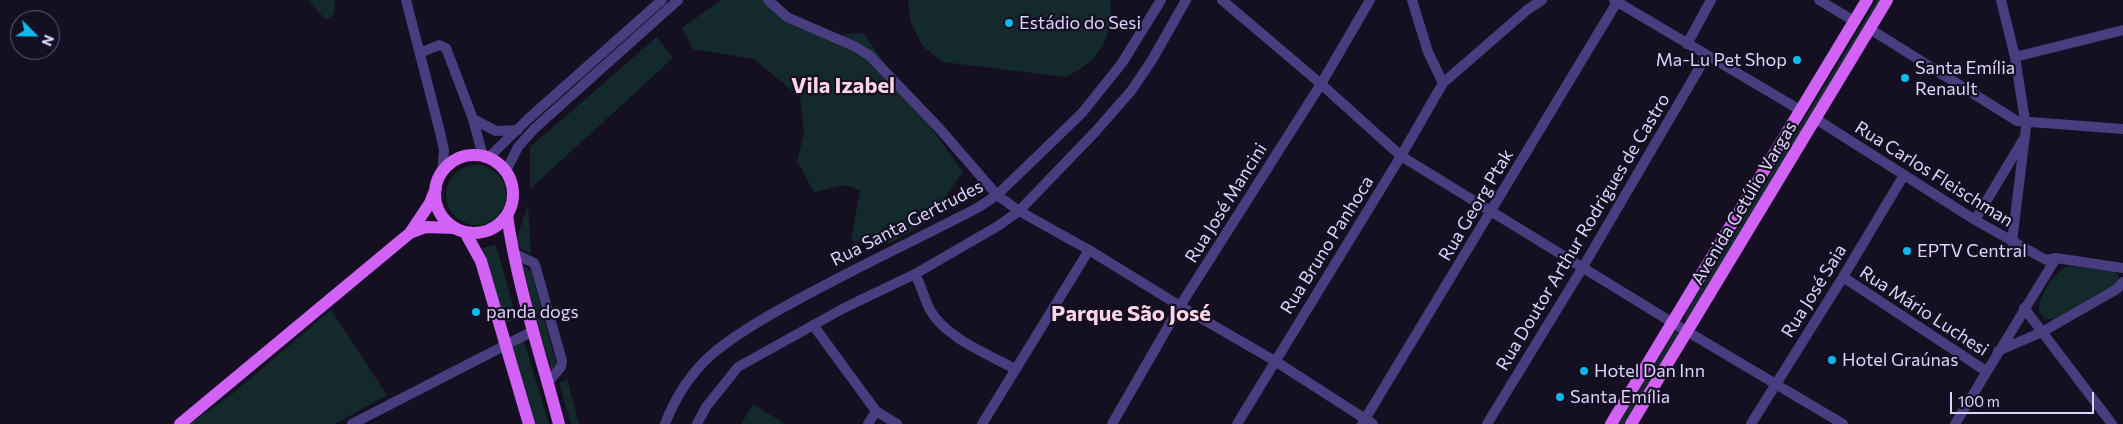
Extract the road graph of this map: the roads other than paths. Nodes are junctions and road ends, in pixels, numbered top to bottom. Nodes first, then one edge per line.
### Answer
1 (406, 0) edge
2 (662, 0) edge
3 (678, 0) edge
4 (768, 0) edge
5 (1161, 0) edge
6 (1186, 0) edge
7 (1222, 0) edge
8 (1370, 0) edge
9 (1412, 0) edge
10 (1542, 0) edge
11 (1711, 0) edge
12 (1819, 0) edge
13 (1867, 0) edge
14 (1887, 0) edge
15 (2001, 0) edge
16 (1616, 1) edge
17 (1854, 21) junction
18 (1870, 29) junction
19 (2123, 30) edge
20 (1687, 44) junction
21 (420, 53) junction
22 (1707, 55) junction
23 (2015, 57) junction
24 (1444, 83) junction
25 (1321, 84) junction
26 (1800, 110) junction
27 (473, 119) junction
28 (1816, 119) junction
29 (2025, 121) junction
30 (2123, 129) edge
31 (518, 130) junction
32 (2026, 134) junction
33 (1401, 156) junction
34 (486, 157) junction
35 (506, 171) junction
36 (442, 174) junction
37 (1904, 175) junction
38 (436, 188) junction
39 (997, 195) junction
40 (1019, 211) junction
41 (1491, 211) junction
42 (507, 215) junction
43 (1975, 220) junction
44 (460, 230) junction
45 (410, 233) junction
46 (2012, 242) junction
47 (1089, 250) junction
48 (513, 253) junction
49 (2056, 258) junction
50 (1583, 267) junction
51 (2123, 268) edge
52 (916, 274) junction
53 (1843, 277) junction
54 (2122, 286) edge
55 (1180, 306) junction
56 (2024, 308) junction
57 (1673, 323) junction
58 (813, 325) junction
59 (533, 331) junction
60 (1687, 331) junction
61 (2042, 332) junction
62 (505, 344) junction
63 (1998, 352) junction
64 (1275, 361) junction
65 (1015, 369) junction
66 (1986, 371) junction
67 (548, 382) junction
68 (1775, 384) junction
69 (876, 411) junction
70 (1367, 422) edge
71 (180, 424) edge
72 (352, 424) edge
73 (529, 424) edge
74 (559, 424) edge
75 (665, 424) edge
76 (697, 424) edge
77 (868, 424) edge
78 (897, 424) edge
79 (982, 424) edge
80 (1112, 424) edge
81 (1237, 424) edge
82 (1487, 424) edge
83 (1611, 424) edge
84 (1631, 424) edge
85 (1751, 424) edge
86 (1843, 424) edge
87 (1955, 424) edge
88 (2112, 424) edge

1 - 21 street
2 - 31 street
3 - 35 street
4 - 39 street
5 - 39 street, Rua Santa Gertrudes
6 - 40 street
7 - 25 street
8 - 25 street, Rua José Mancini
9 - 24 street
10 - 24 street, Rua Bruno Panhoca
11 - 20 street
12 - 17 street
13 - 17 main road, Avenida Getúlio Vargas
14 - 18 main road, Avenida Getúlio Vargas
15 - 23 street
16 - 20 street
16 - 41 street, Rua Georg Ptak
17 - 26 main road, Avenida Getúlio Vargas
18 - 28 main road, Avenida Getúlio Vargas
18 - 29 street
19 - 23 street
20 - 22 street
21 - 27 street
21 - 36 street
22 - 26 street
22 - 50 street, Rua Doutor Arthur Rodrigues de Castro
23 - 29 street
24 - 33 street, Rua Bruno Panhoca
25 - 33 street
25 - 55 street, Rua José Mancini
26 - 57 main road, Avenida Getúlio Vargas
27 - 31 street
27 - 34 street
28 - 37 street, Rua Carlos Fleischman
28 - 60 main road, Avenida Getúlio Vargas
29 - 30 street
29 - 32 street
31 - 34 street
32 - 43 street
32 - 46 street
33 - 41 street
33 - 64 street, Rua Bruno Panhoca
34 - 35 main road
34 - 36 main road
35 - 42 main road
36 - 38 main road
37 - 43 street, Rua Carlos Fleischman
37 - 53 street, Rua José Saia
38 - 44 main road
38 - 45 main road
39 - 40 street
39 - 75 street, Rua Santa Gertrudes
40 - 47 street
40 - 52 street
41 - 50 street
41 - 70 street, Rua Georg Ptak
42 - 44 main road
42 - 48 main road
43 - 46 street, Rua Carlos Fleischman
44 - 45 main road
44 - 62 main road
45 - 71 main road
46 - 49 street, Rua Carlos Fleischman
47 - 55 street
47 - 65 street
48 - 59 main road
48 - 67 street
49 - 51 street, Rua Carlos Fleischman
49 - 56 street
50 - 57 street
50 - 82 street, Rua Doutor Arthur Rodrigues de Castro
52 - 58 street
52 - 65 street
53 - 66 street, Rua Mário Luchesi
53 - 68 street, Rua José Saia
54 - 61 street
55 - 64 street
55 - 80 street, Rua José Mancini
56 - 61 street
56 - 63 street
57 - 60 street
57 - 83 main road, Avenida Getúlio Vargas
58 - 69 street
58 - 76 street
59 - 62 street
59 - 67 main road
60 - 68 street
60 - 84 main road, Avenida Getúlio Vargas
61 - 63 street
61 - 88 street
62 - 72 street
62 - 73 main road
63 - 66 street
64 - 70 street
64 - 81 street, Rua Bruno Panhoca
65 - 79 street
66 - 87 street
67 - 74 main road
68 - 85 street, Rua José Saia
68 - 86 street
69 - 77 street
69 - 78 street

